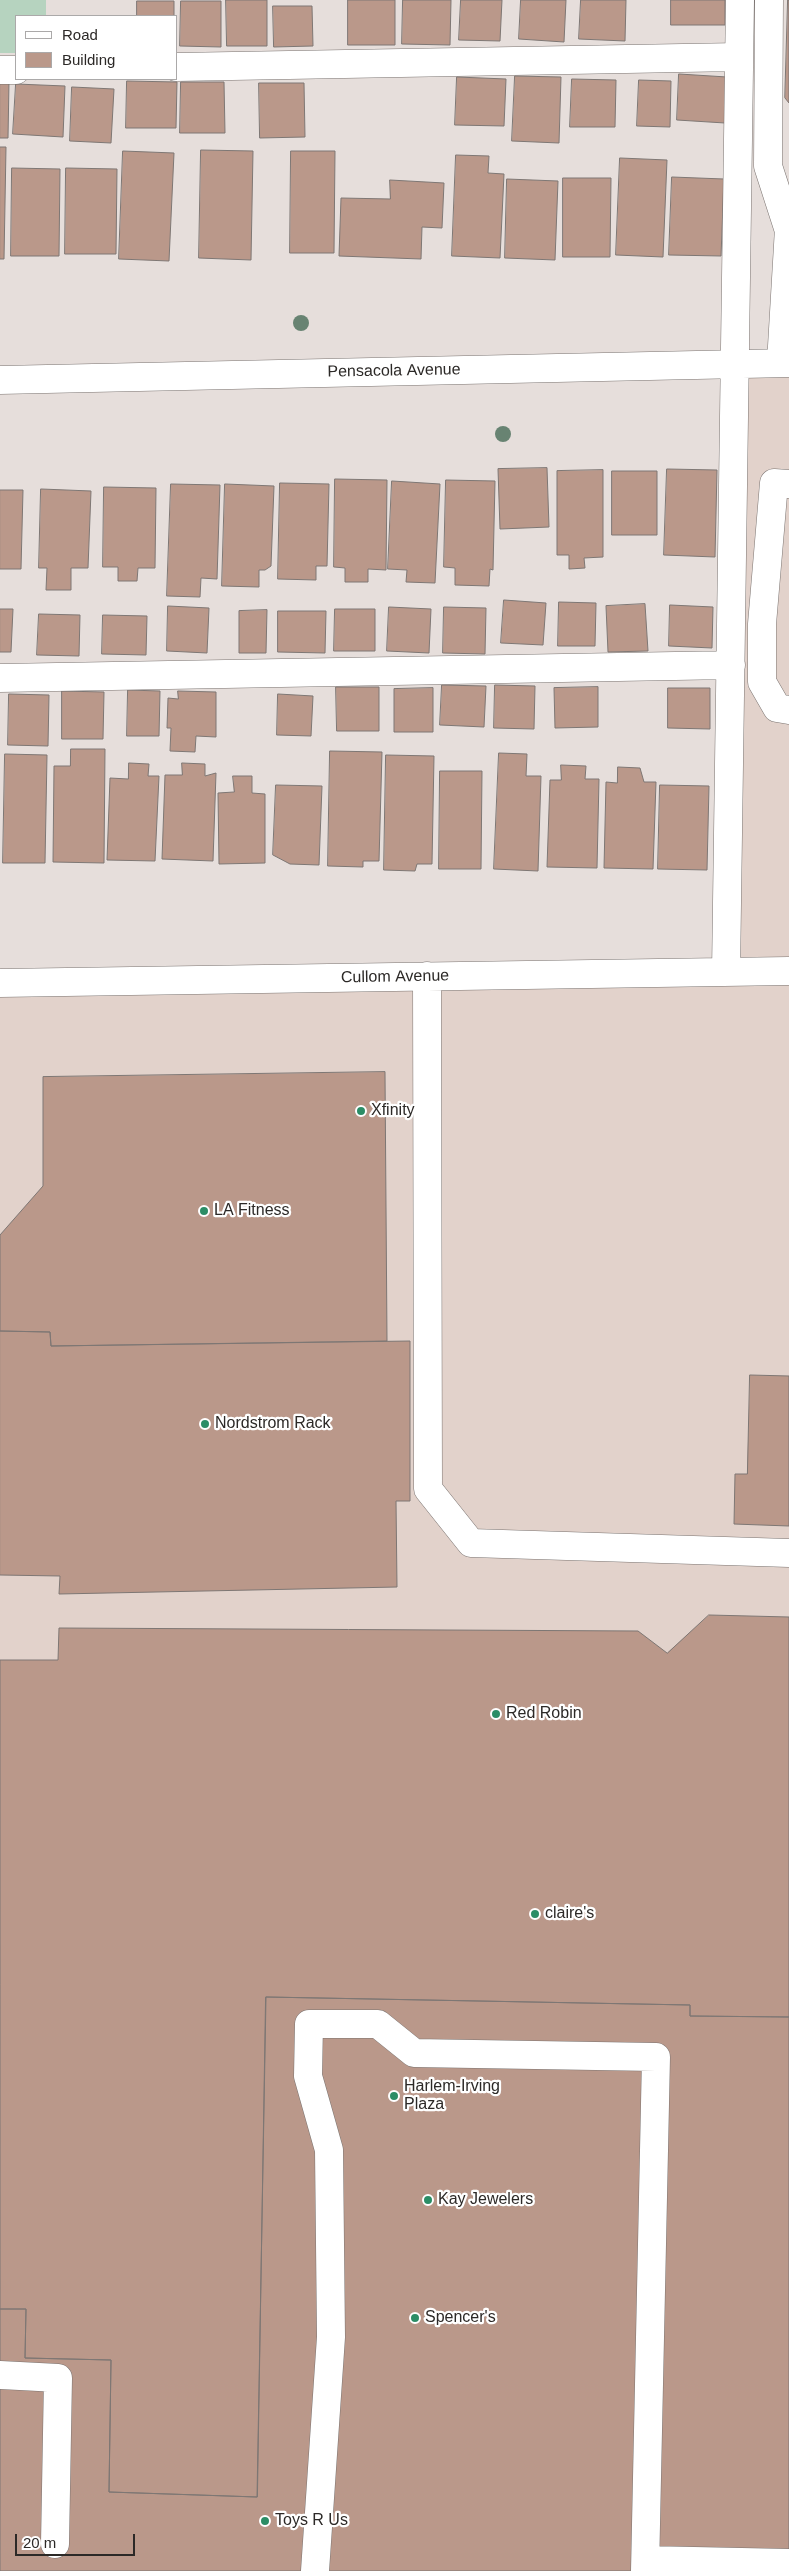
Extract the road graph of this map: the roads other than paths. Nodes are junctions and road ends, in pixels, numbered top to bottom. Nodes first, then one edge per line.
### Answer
1 (740, 0) edge
2 (769, 0) edge
3 (739, 57) junction
4 (178, 67) edge
5 (0, 70) edge
6 (15, 70) edge
7 (779, 166) edge
8 (788, 228) edge
9 (785, 363) edge
10 (733, 364) junction
11 (0, 380) edge
12 (789, 484) edge
13 (731, 665) junction
14 (0, 678) edge
15 (789, 710) edge
16 (789, 970) edge
17 (726, 972) junction
18 (427, 976) junction
19 (0, 983) edge
20 (789, 1553) edge
21 (0, 2375) edge
22 (55, 2544) dead end
23 (789, 2563) edge
24 (646, 2565) edge
25 (314, 2571) edge

1 - 3 street
2 - 7 street
3 - 4 street
3 - 10 street
5 - 6 street
7 - 8 street
8 - 9 street
9 - 10 street, Pensacola Avenue
10 - 11 street, Pensacola Avenue
10 - 13 street
12 - 15 street
13 - 14 street
13 - 17 street
16 - 17 street, Cullom Avenue
17 - 18 street, Cullom Avenue
18 - 19 street, Cullom Avenue
18 - 20 street
21 - 22 street
23 - 24 street
24 - 25 street

